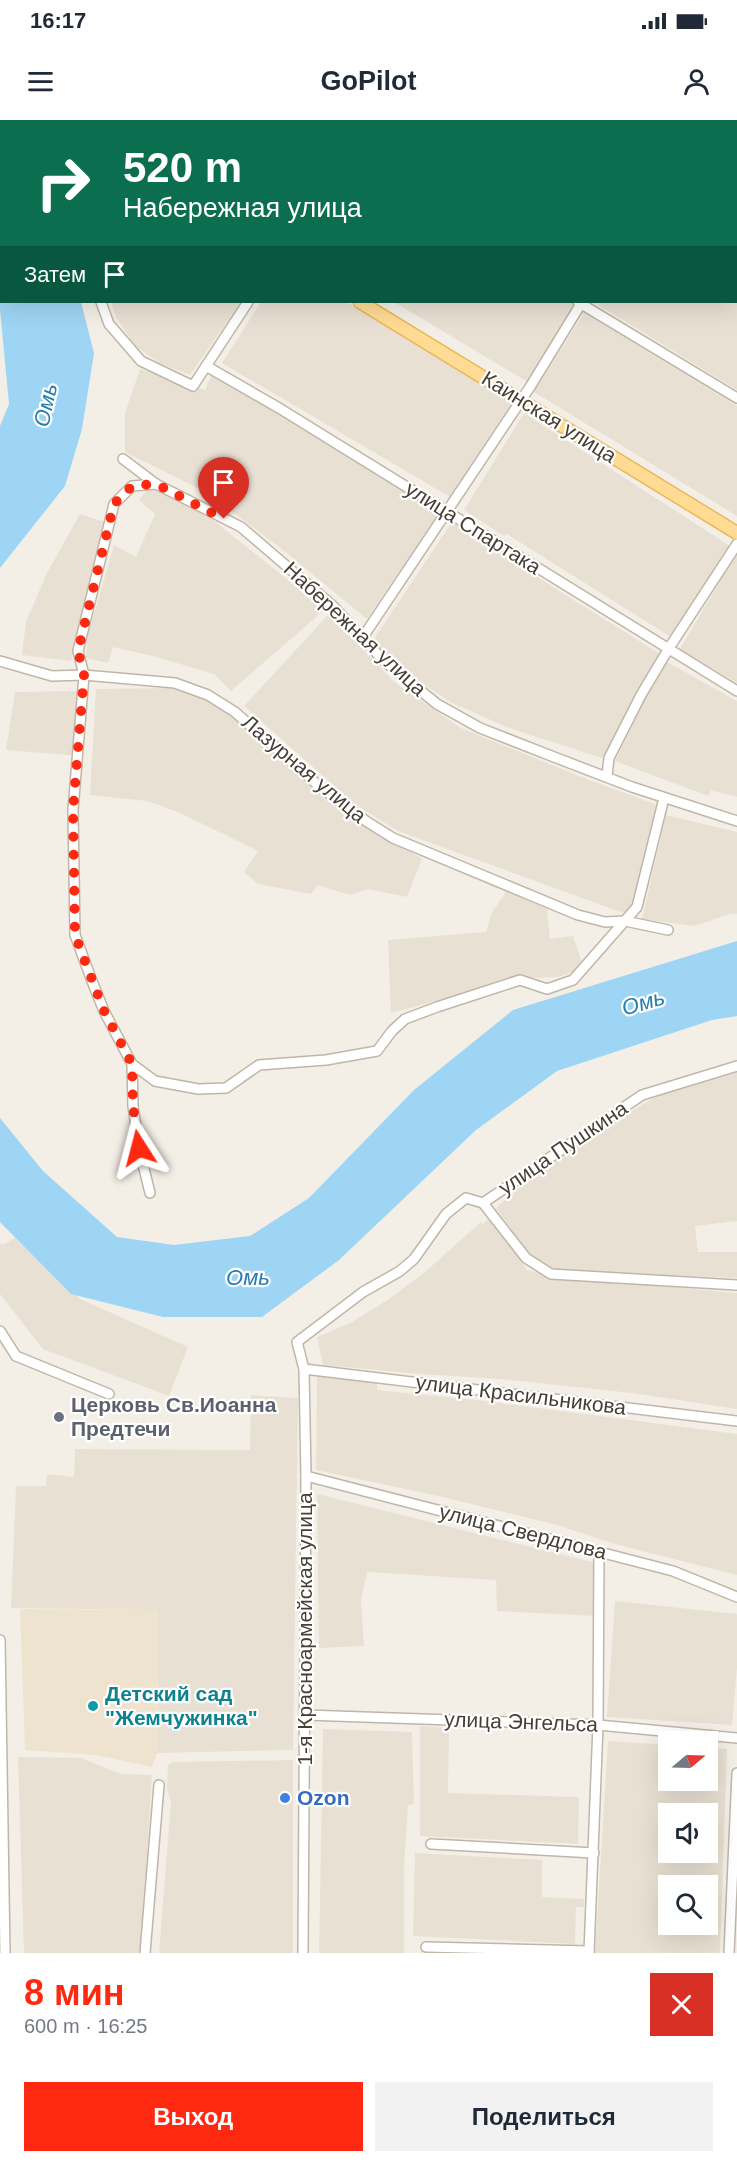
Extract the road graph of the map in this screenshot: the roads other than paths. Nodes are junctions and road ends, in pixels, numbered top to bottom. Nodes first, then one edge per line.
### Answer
1 (101, 303) edge
2 (247, 303) edge
3 (362, 303) edge
4 (579, 303) edge
5 (582, 303) edge
6 (206, 366) junction
7 (737, 398) edge
8 (522, 400) junction
9 (123, 459) dead end
10 (156, 484) junction
11 (447, 512) junction
12 (737, 533) edge
13 (737, 544) edge
14 (363, 637) junction
15 (669, 648) junction
16 (0, 661) edge
17 (84, 675) junction
18 (737, 691) edge
19 (607, 776) junction
20 (664, 798) junction
21 (737, 821) edge
22 (625, 921) junction
23 (668, 930) dead end
24 (132, 1064) junction
25 (737, 1066) edge
26 (150, 1193) dead end
27 (483, 1203) junction
28 (737, 1285) edge
29 (0, 1333) edge
30 (297, 1342) joint
31 (304, 1369) junction
32 (109, 1394) dead end
33 (737, 1421) edge
34 (306, 1476) junction
35 (598, 1551) junction
36 (737, 1597) edge
37 (0, 1640) edge
38 (1, 1710) edge
39 (305, 1715) junction
40 (598, 1725) junction
41 (737, 1738) edge
42 (737, 1773) edge
43 (159, 1785) dead end
44 (431, 1844) dead end
45 (594, 1852) junction
46 (426, 1947) dead end
47 (589, 1952) edge
48 (5, 1953) edge
49 (145, 1953) edge
50 (303, 1953) edge
51 (729, 1953) edge

1 - 6 street
2 - 6 street
3 - 8 main road, Каинская улица
4 - 8 street
5 - 7 street
6 - 11 street, улица Спартака
8 - 11 street
8 - 12 main road, Каинская улица
9 - 10 street, Набережная улица
10 - 14 street, Набережная улица
10 - 17 street
11 - 14 street
11 - 15 street, улица Спартака
13 - 15 street
14 - 19 street, Набережная улица
15 - 18 street, улица Спартака
15 - 19 street
16 - 17 street, Лазурная улица
17 - 22 street, Лазурная улица
17 - 24 street
19 - 20 street, Набережная улица
20 - 21 street, Набережная улица
20 - 22 street
22 - 23 street, Лазурная улица
22 - 24 street
24 - 26 street
25 - 27 street, улица Пушкина
27 - 28 street
27 - 30 street, улица Пушкина
29 - 32 street
30 - 31 street, 1-я Красноармейская улица
31 - 33 street, улица Красильникова
31 - 34 street, 1-я Красноармейская улица
34 - 35 street, улица Свердлова
34 - 39 street, 1-я Красноармейская улица
35 - 36 street, улица Свердлова
35 - 40 street
37 - 38 street
38 - 48 street
39 - 40 street, улица Энгельса
39 - 50 street, 1-я Красноармейская улица
40 - 41 street, улица Энгельса
40 - 45 street
42 - 51 street
43 - 49 street
44 - 45 street
45 - 47 street
46 - 47 street

